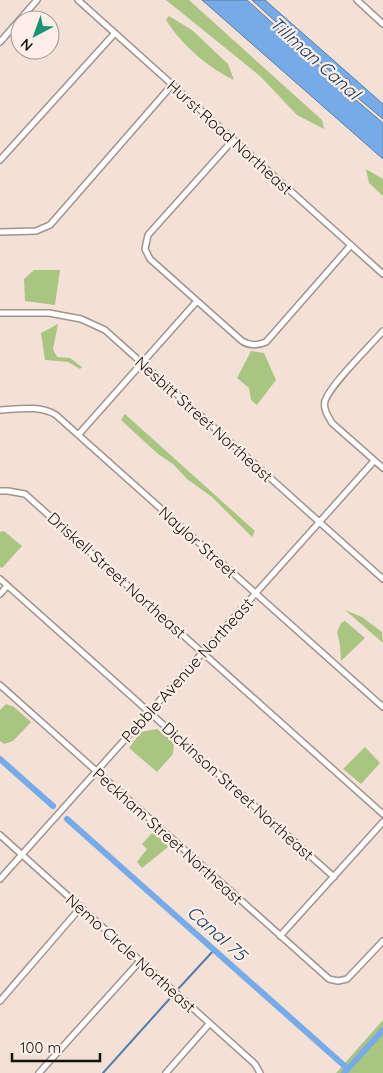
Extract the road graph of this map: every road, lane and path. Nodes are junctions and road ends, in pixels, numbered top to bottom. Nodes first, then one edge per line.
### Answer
1 (37, 0) edge
2 (78, 0) edge
3 (356, 0) edge
4 (383, 24) edge
5 (115, 33) junction
6 (0, 42) edge
7 (172, 85) junction
8 (233, 140) junction
9 (0, 160) edge
10 (0, 232) edge
11 (351, 245) junction
12 (383, 274) edge
13 (196, 301) junction
14 (0, 313) edge
15 (383, 331) edge
16 (141, 362) junction
17 (0, 410) edge
18 (79, 434) junction
19 (374, 461) junction
20 (383, 468) edge
21 (0, 491) edge
22 (320, 522) junction
23 (0, 579) edge
24 (383, 579) edge
25 (7, 586) junction
26 (0, 594) edge
27 (256, 594) junction
28 (203, 652) junction
29 (0, 685) edge
30 (383, 707) edge
31 (149, 712) junction
32 (96, 772) junction
33 (383, 814) edge
34 (383, 822) edge
35 (0, 835) edge
36 (22, 855) junction
37 (334, 877) junction
38 (0, 879) edge
39 (81, 907) junction
40 (280, 936) junction
41 (383, 941) edge
42 (140, 961) junction
43 (0, 1001) edge
44 (210, 1024) junction
45 (40, 1073) edge
46 (166, 1073) edge
47 (260, 1073) edge

1 - 6 street
2 - 5 street, Hurst Road Northeast
3 - 4 street
5 - 7 street, Hurst Road Northeast
5 - 9 street
7 - 8 street, Hurst Road Northeast
7 - 10 street
8 - 11 street, Hurst Road Northeast
8 - 13 street
11 - 12 street, Hurst Road Northeast
11 - 13 street
13 - 16 street
14 - 16 street, Nesbitt Street Northeast
15 - 19 street
16 - 18 street
16 - 22 street, Nesbitt Street Northeast
17 - 18 street, Naylor Street
18 - 27 street, Naylor Street
19 - 20 street
19 - 22 street, Pebble Avenue Northeast
21 - 28 street, Driskell Street Northeast
22 - 24 street, Nesbitt Street Northeast
22 - 27 street, Pebble Avenue Northeast
23 - 25 street, Dickinson Street Northeast
25 - 26 street
25 - 31 street, Dickinson Street Northeast
27 - 28 street, Pebble Avenue Northeast
27 - 30 street, Naylor Street
28 - 31 street, Pebble Avenue Northeast
28 - 33 street, Driskell Street Northeast
29 - 32 street, Peckham Street Northeast
31 - 32 street, Pebble Avenue Northeast
31 - 37 street, Dickinson Street Northeast
32 - 36 street, Pebble Avenue Northeast
32 - 40 street, Peckham Street Northeast
34 - 37 street
35 - 36 street, Nemo Circle Northeast
36 - 38 street, Pebble Avenue Northeast
36 - 39 street, Nemo Circle Northeast
37 - 40 street
39 - 42 street, Nemo Circle Northeast
39 - 43 street
40 - 41 street, Peckham Street Northeast
42 - 44 street, Nemo Circle Northeast
42 - 45 street
44 - 46 street
44 - 47 street, Nemo Circle Northeast

